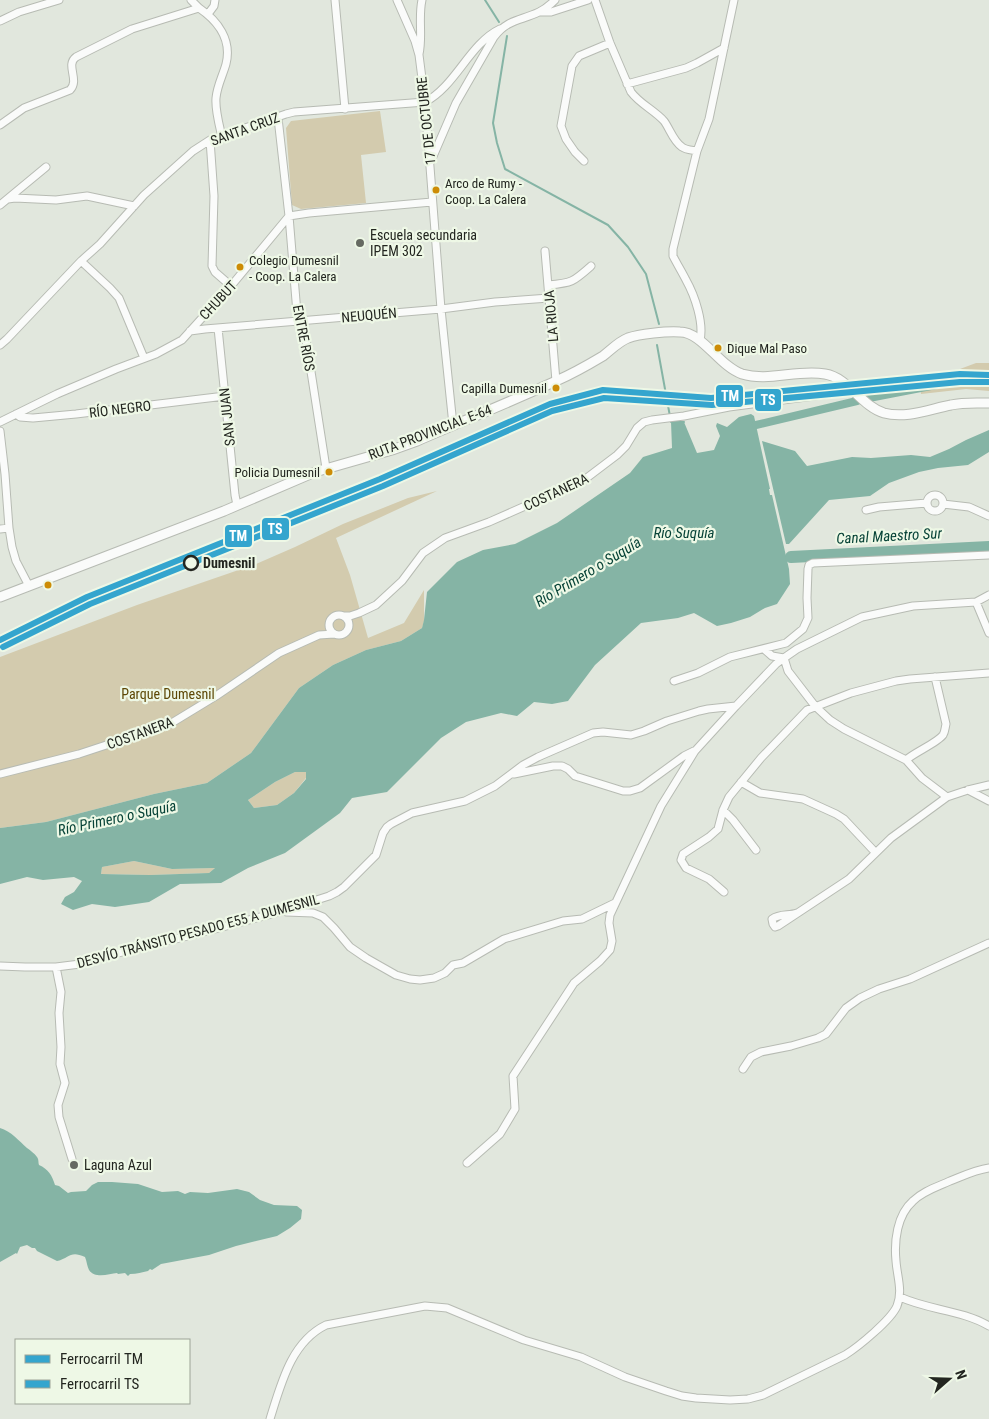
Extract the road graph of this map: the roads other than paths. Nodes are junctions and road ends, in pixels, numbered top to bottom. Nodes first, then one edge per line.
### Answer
1 (59, 0) edge
2 (191, 0) edge
3 (215, 0) edge
4 (335, 0) edge
5 (397, 0) edge
6 (422, 0) edge
7 (555, 0) edge
8 (588, 0) edge
9 (595, 0) edge
10 (734, 0) edge
11 (199, 8) junction
12 (539, 12) junction
13 (208, 14) junction
14 (0, 21) edge
15 (500, 29) junction
16 (610, 43) junction
17 (724, 48) junction
18 (418, 55) junction
19 (628, 84) junction
20 (425, 102) junction
21 (345, 109) junction
22 (278, 118) junction
23 (0, 125) edge
24 (222, 137) junction
25 (210, 140) junction
26 (697, 151) junction
27 (584, 161) dead end
28 (430, 163) junction
29 (46, 167) dead end
30 (8, 199) junction
31 (432, 202) junction
32 (0, 205) edge
33 (134, 206) junction
34 (289, 216) junction
35 (545, 251) dead end
36 (81, 262) junction
37 (591, 266) dead end
38 (232, 286) junction
39 (548, 286) junction
40 (548, 298) junction
41 (441, 308) junction
42 (299, 321) junction
43 (218, 328) junction
44 (190, 332) junction
45 (700, 340) junction
46 (0, 345) edge
47 (144, 358) junction
48 (556, 381) junction
49 (853, 391) junction
50 (225, 396) junction
51 (989, 403) edge
52 (16, 414) junction
53 (0, 422) edge
54 (453, 425) junction
55 (0, 431) edge
56 (326, 468) junction
57 (927, 503) junction
58 (943, 504) junction
59 (237, 505) junction
60 (866, 510) dead end
61 (989, 516) edge
62 (9, 528) junction
63 (0, 529) edge
64 (989, 555) edge
65 (28, 586) junction
66 (989, 595) edge
67 (0, 597) edge
68 (976, 602) junction
69 (359, 613) junction
70 (344, 616) junction
71 (329, 624) junction
72 (349, 625) junction
73 (989, 633) edge
74 (334, 634) junction
75 (319, 635) junction
76 (764, 649) junction
77 (784, 658) junction
78 (989, 673) edge
79 (935, 677) junction
80 (674, 681) dead end
81 (736, 706) junction
82 (815, 706) junction
83 (695, 751) junction
84 (906, 760) junction
85 (0, 774) edge
86 (512, 775) junction
87 (741, 782) junction
88 (989, 786) edge
89 (968, 790) junction
90 (947, 797) junction
91 (989, 801) edge
92 (723, 810) junction
93 (756, 850) dead end
94 (875, 852) junction
95 (724, 892) dead end
96 (615, 903) junction
97 (279, 912) junction
98 (797, 913) dead end
99 (989, 943) edge
100 (0, 966) edge
101 (56, 967) junction
102 (742, 1069) dead end
103 (72, 1159) dead end
104 (467, 1163) dead end
105 (989, 1168) edge
106 (900, 1297) junction
107 (989, 1326) edge
108 (270, 1419) edge

1 - 14 street
2 - 11 street
3 - 13 street
4 - 21 street
5 - 18 street, 17 DE OCTUBRE
6 - 18 street
7 - 12 street
8 - 12 street
9 - 16 street
10 - 17 street
11 - 13 street
11 - 23 street
12 - 15 street
13 - 24 street
15 - 20 street
15 - 28 street
16 - 19 street
16 - 27 street
17 - 19 street
17 - 26 street
18 - 20 street, 17 DE OCTUBRE
19 - 26 street
20 - 21 street, SANTA CRUZ
20 - 28 street, 17 DE OCTUBRE
21 - 22 street, SANTA CRUZ
22 - 24 street, SANTA CRUZ
22 - 34 street, ENTRE RÍOS
24 - 25 street, SANTA CRUZ
25 - 33 street, SANTA CRUZ
25 - 38 street
26 - 45 street
28 - 31 street, 17 DE OCTUBRE
29 - 30 street
30 - 32 street
30 - 33 street
31 - 34 street
31 - 41 street, 17 DE OCTUBRE
33 - 36 street, SANTA CRUZ
34 - 38 street, CHUBUT
34 - 42 street, ENTRE RÍOS
35 - 39 street, LA RIOJA
36 - 46 street, SANTA CRUZ
36 - 47 street
37 - 39 street
38 - 44 street, CHUBUT
39 - 40 street, LA RIOJA
40 - 41 street, NEUQUÉN
40 - 48 street, LA RIOJA
41 - 42 street, NEUQUÉN
41 - 54 street, 17 DE OCTUBRE
42 - 43 street, NEUQUÉN
42 - 56 street, ENTRE RÍOS
43 - 44 street, NEUQUÉN
43 - 50 street, SAN JUAN
44 - 47 street, CHUBUT
45 - 48 main road, RUTA PROVINCIAL E-64
45 - 49 main road, RUTA PROVINCIAL E-64
47 - 52 street, CHUBUT
48 - 54 main road, RUTA PROVINCIAL E-64
49 - 51 main road, RUTA PROVINCIAL E-64
49 - 69 street, COSTANERA
50 - 52 street, RÍO NEGRO
50 - 59 street, SAN JUAN
52 - 53 street, CHUBUT
54 - 56 main road, RUTA PROVINCIAL E-64
55 - 62 street
56 - 59 main road, RUTA PROVINCIAL E-64
57 - 58 street
57 - 58 street
57 - 60 street
58 - 61 street
59 - 65 main road, RUTA PROVINCIAL E-64
62 - 63 street
62 - 65 street
64 - 76 street
65 - 67 main road, RUTA PROVINCIAL E-64
66 - 68 street
68 - 73 street
68 - 77 street
69 - 70 street, COSTANERA
69 - 72 street, COSTANERA
70 - 71 street, COSTANERA
70 - 72 street
71 - 74 street
71 - 75 street, COSTANERA
72 - 74 street, COSTANERA
74 - 75 street, COSTANERA
75 - 85 street, COSTANERA
76 - 77 street
76 - 80 street
77 - 81 street
77 - 82 street
78 - 79 street
79 - 82 street
79 - 84 street
81 - 83 street
81 - 86 street, DESVÍO TRÁNSITO PESADO E55 A DUMESNIL
82 - 84 street
82 - 87 street
83 - 86 street
83 - 96 street
84 - 90 street
86 - 97 street, DESVÍO TRÁNSITO PESADO E55 A DUMESNIL
87 - 92 street
87 - 94 street
88 - 89 street
89 - 90 street
89 - 91 street
90 - 94 street
92 - 93 street
92 - 95 street
94 - 98 street
96 - 97 street
96 - 104 street
97 - 101 street, DESVÍO TRÁNSITO PESADO E55 A DUMESNIL
99 - 102 street
100 - 101 street, DESVÍO TRÁNSITO PESADO E55 A DUMESNIL
101 - 103 street
105 - 106 street
106 - 107 street
106 - 108 street

